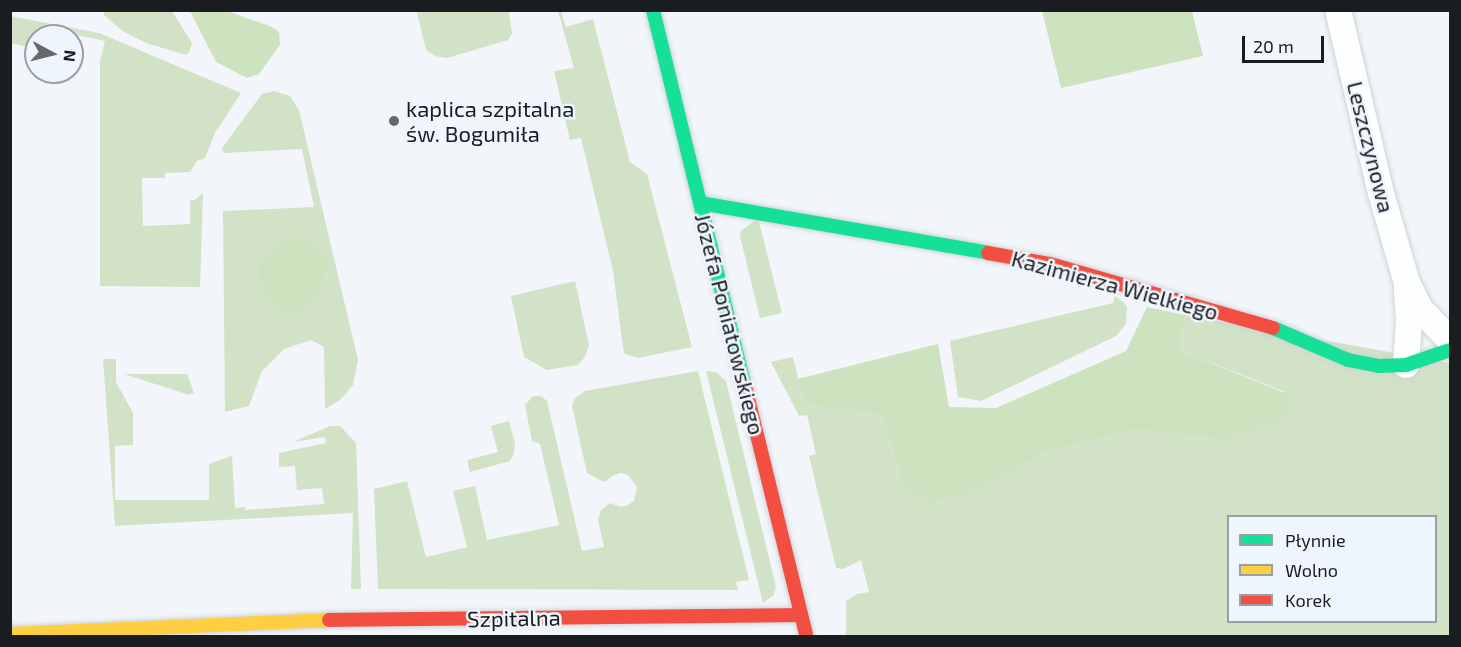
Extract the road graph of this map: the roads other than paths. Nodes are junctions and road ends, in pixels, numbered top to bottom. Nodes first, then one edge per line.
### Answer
1 (653, 10) edge
2 (1338, 10) edge
3 (700, 203) junction
4 (1407, 283) junction
5 (1450, 340) edge
6 (1450, 350) edge
7 (1406, 365) junction
8 (801, 615) junction
9 (292, 628) edge
10 (10, 634) edge
11 (807, 636) edge

1 - 3 street, Józefa Poniatowskiego
2 - 4 street, Leszczynowa
3 - 7 street, Kazimierza Wielkiego
3 - 8 street, Józefa Poniatowskiego
4 - 5 street, Leszczynowa
4 - 7 street, Leszczynowa
6 - 7 street, Kazimierza Wielkiego
8 - 9 street, Szpitalna
8 - 11 street, Józefa Poniatowskiego
9 - 10 street, Szpitalna

